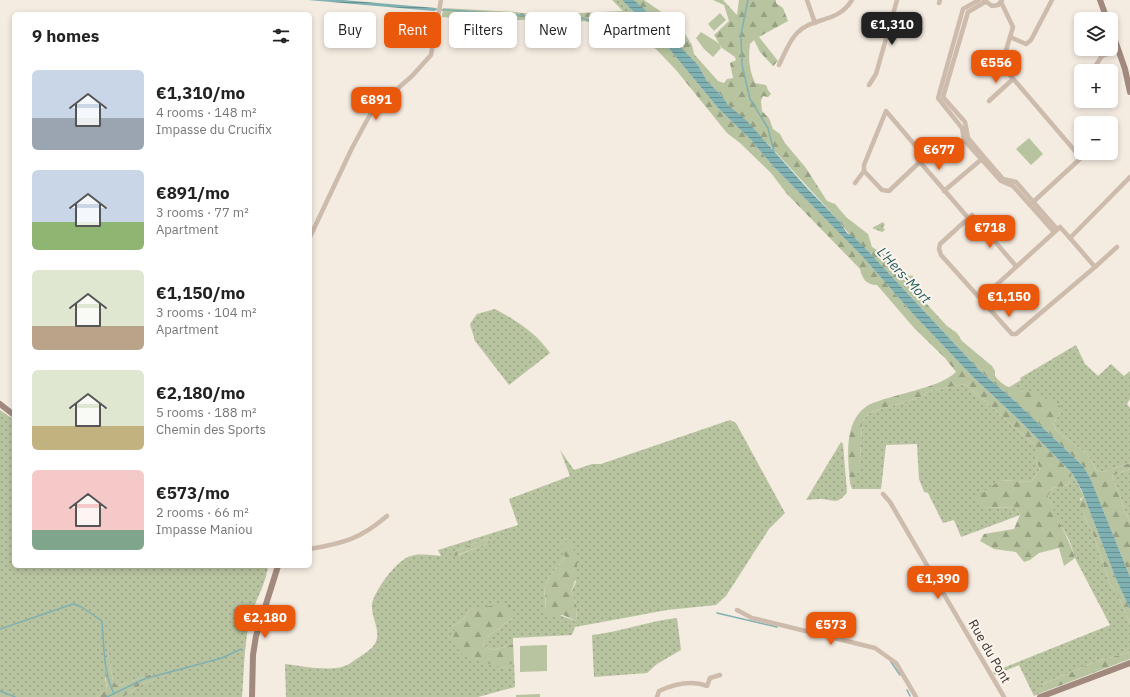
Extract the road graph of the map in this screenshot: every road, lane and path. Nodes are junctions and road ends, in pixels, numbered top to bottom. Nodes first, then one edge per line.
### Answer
1 (441, 0) edge
2 (807, 0) edge
3 (852, 0) edge
4 (896, 0) edge
5 (979, 0) edge
6 (1052, 0) edge
7 (1100, 0) edge
8 (985, 1) edge
9 (1002, 1) edge
10 (1105, 12) edge
11 (815, 23) junction
12 (1010, 37) junction
13 (1119, 50) edge
14 (1102, 56) edge
15 (1097, 64) edge
16 (779, 65) dead end
17 (1013, 79) junction
18 (869, 85) dead end
19 (1130, 92) edge
20 (990, 101) dead end
21 (983, 158) junction
22 (920, 162) junction
23 (864, 171) junction
24 (1130, 177) edge
25 (855, 183) dead end
26 (944, 191) junction
27 (1032, 204) junction
28 (969, 219) junction
29 (1055, 231) junction
30 (312, 233) edge
31 (1070, 238) junction
32 (1117, 247) dead end
33 (1016, 266) junction
34 (1094, 267) junction
35 (981, 299) junction
36 (0, 404) edge
37 (12, 413) edge
38 (883, 494) dead end
39 (387, 516) dead end
40 (312, 549) edge
41 (277, 568) edge
42 (737, 610) dead end
43 (1130, 663) edge
44 (720, 675) dead end
45 (252, 697) edge
46 (657, 697) edge
47 (916, 697) edge
48 (1004, 697) edge
49 (1040, 697) edge

1 - 30 street
2 - 11 street
3 - 11 street
4 - 18 street
5 - 21 street
6 - 12 street
7 - 10 street
8 - 9 street
8 - 21 street
9 - 12 street
11 - 16 street
12 - 17 street
13 - 19 street
14 - 15 street
17 - 20 street
17 - 27 street
21 - 26 street
21 - 27 street
22 - 23 street
22 - 23 street
22 - 26 street
23 - 25 street
24 - 31 street
26 - 28 street
27 - 29 street
28 - 33 street
28 - 35 street
29 - 31 street
29 - 33 street
31 - 34 street
32 - 34 street
33 - 35 street
34 - 35 street
36 - 37 street
38 - 48 street, Rue du Pont
39 - 40 street
41 - 45 street
42 - 47 street
43 - 49 street
44 - 46 street

